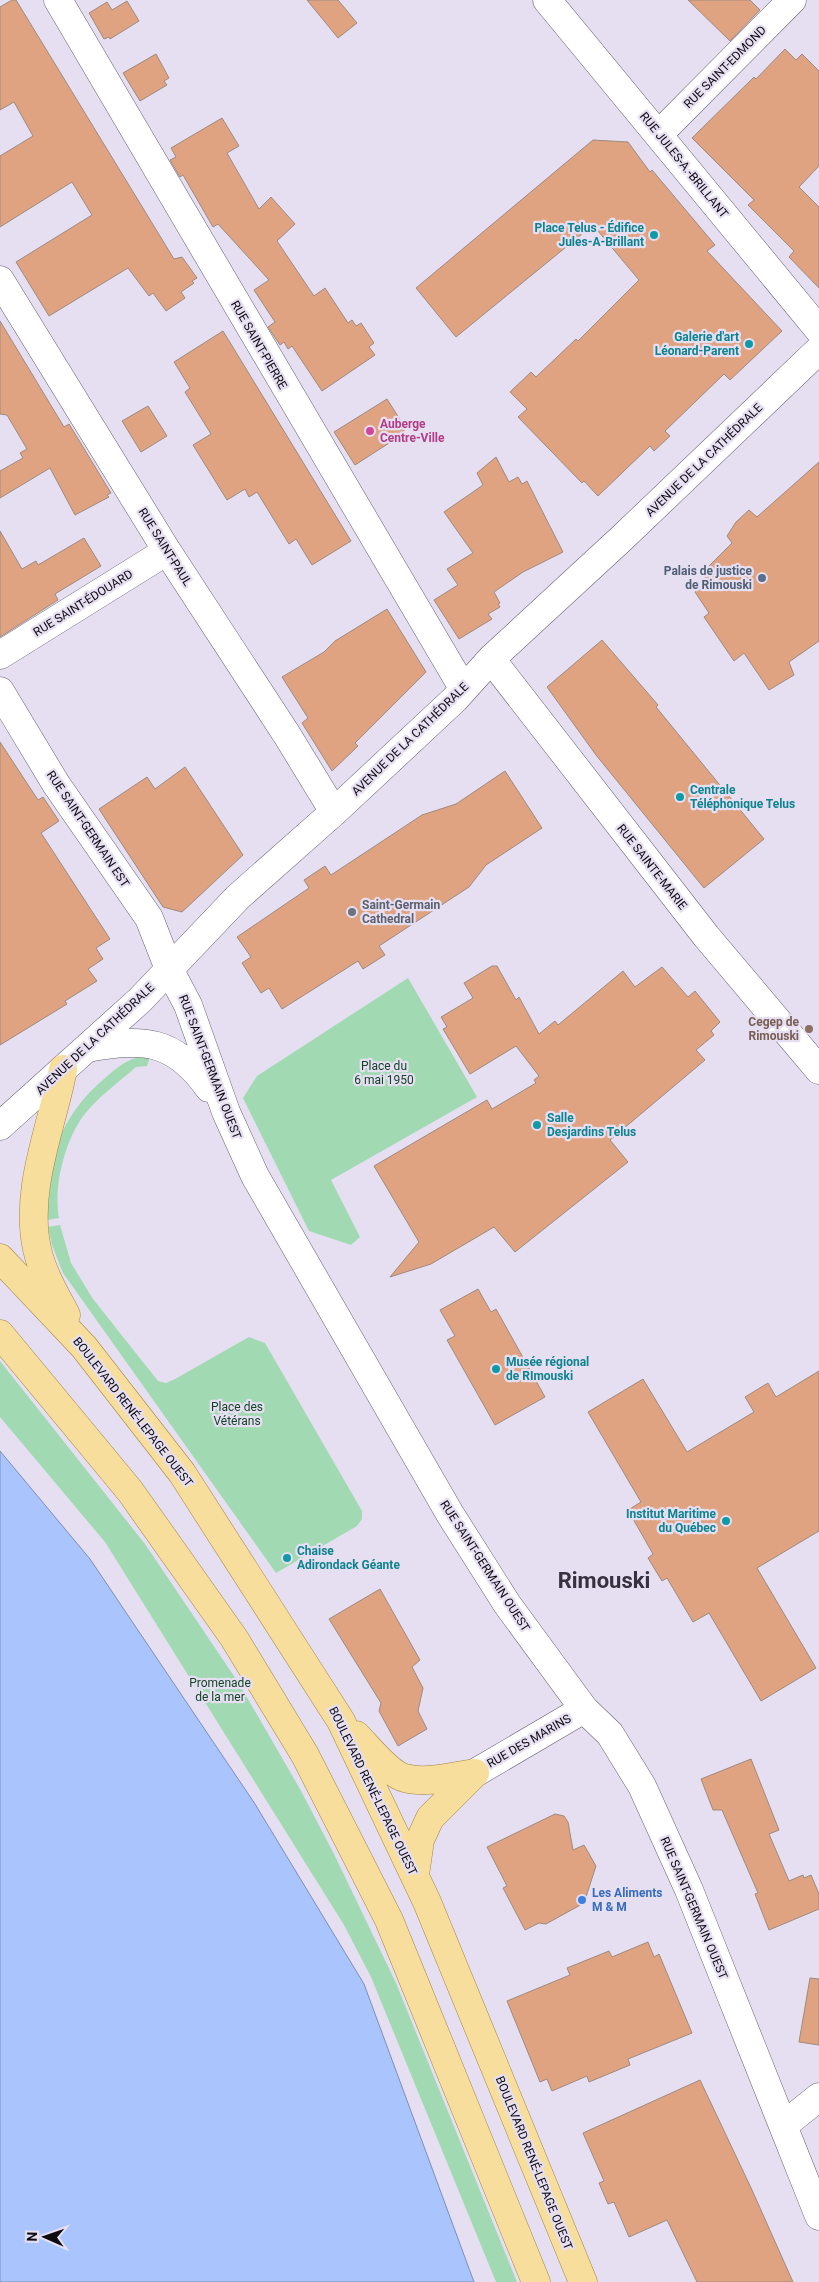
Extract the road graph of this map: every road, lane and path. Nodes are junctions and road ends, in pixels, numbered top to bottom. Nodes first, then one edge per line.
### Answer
1 (58, 0) edge
2 (546, 0) edge
3 (792, 0) edge
4 (659, 134) junction
5 (0, 280) edge
6 (819, 330) edge
7 (819, 350) edge
8 (167, 551) junction
9 (0, 655) edge
10 (490, 659) junction
11 (463, 688) junction
12 (0, 691) edge
13 (334, 812) junction
14 (169, 969) junction
15 (88, 1048) junction
16 (63, 1069) junction
17 (819, 1070) edge
18 (226, 1112) junction
19 (0, 1126) edge
20 (0, 1258) edge
21 (0, 1334) edge
22 (84, 1347) junction
23 (584, 1709) junction
24 (341, 1721) junction
25 (474, 1773) junction
26 (415, 1875) junction
27 (819, 2097) edge
28 (784, 2125) junction
29 (819, 2216) edge
30 (536, 2282) edge
31 (583, 2282) edge

1 - 11 street, RUE SAINT-PIERRE
2 - 4 street, RUE JULES-A.-BRILLANT
3 - 4 street, RUE SAINT-EDMOND
4 - 6 street, RUE JULES-A.-BRILLANT
5 - 8 street, RUE SAINT-PAUL
7 - 10 street, AVENUE DE LA CATHÉDRALE
8 - 9 street, RUE SAINT-ÉDOUARD
8 - 13 street, RUE SAINT-PAUL
10 - 11 street, AVENUE DE LA CATHÉDRALE
10 - 17 street, RUE SAINTE-MARIE
11 - 13 street, AVENUE DE LA CATHÉDRALE
12 - 14 street, RUE SAINT-GERMAIN EST
13 - 14 street, AVENUE DE LA CATHÉDRALE
14 - 15 street, AVENUE DE LA CATHÉDRALE
14 - 18 street, RUE SAINT-GERMAIN OUEST
15 - 16 street, AVENUE DE LA CATHÉDRALE
15 - 18 street
16 - 19 street, AVENUE DE LA CATHÉDRALE
16 - 22 main road
18 - 23 street, RUE SAINT-GERMAIN OUEST
20 - 22 main road, BOULEVARD RENÉ-LEPAGE OUEST
21 - 30 main road
22 - 24 main road, BOULEVARD RENÉ-LEPAGE OUEST
23 - 25 street, RUE DES MARINS
23 - 28 street, RUE SAINT-GERMAIN OUEST
24 - 25 main road
24 - 26 main road, BOULEVARD RENÉ-LEPAGE OUEST
25 - 26 main road
26 - 31 main road, BOULEVARD RENÉ-LEPAGE OUEST
27 - 28 street
28 - 29 street, RUE SAINT-GERMAIN OUEST

